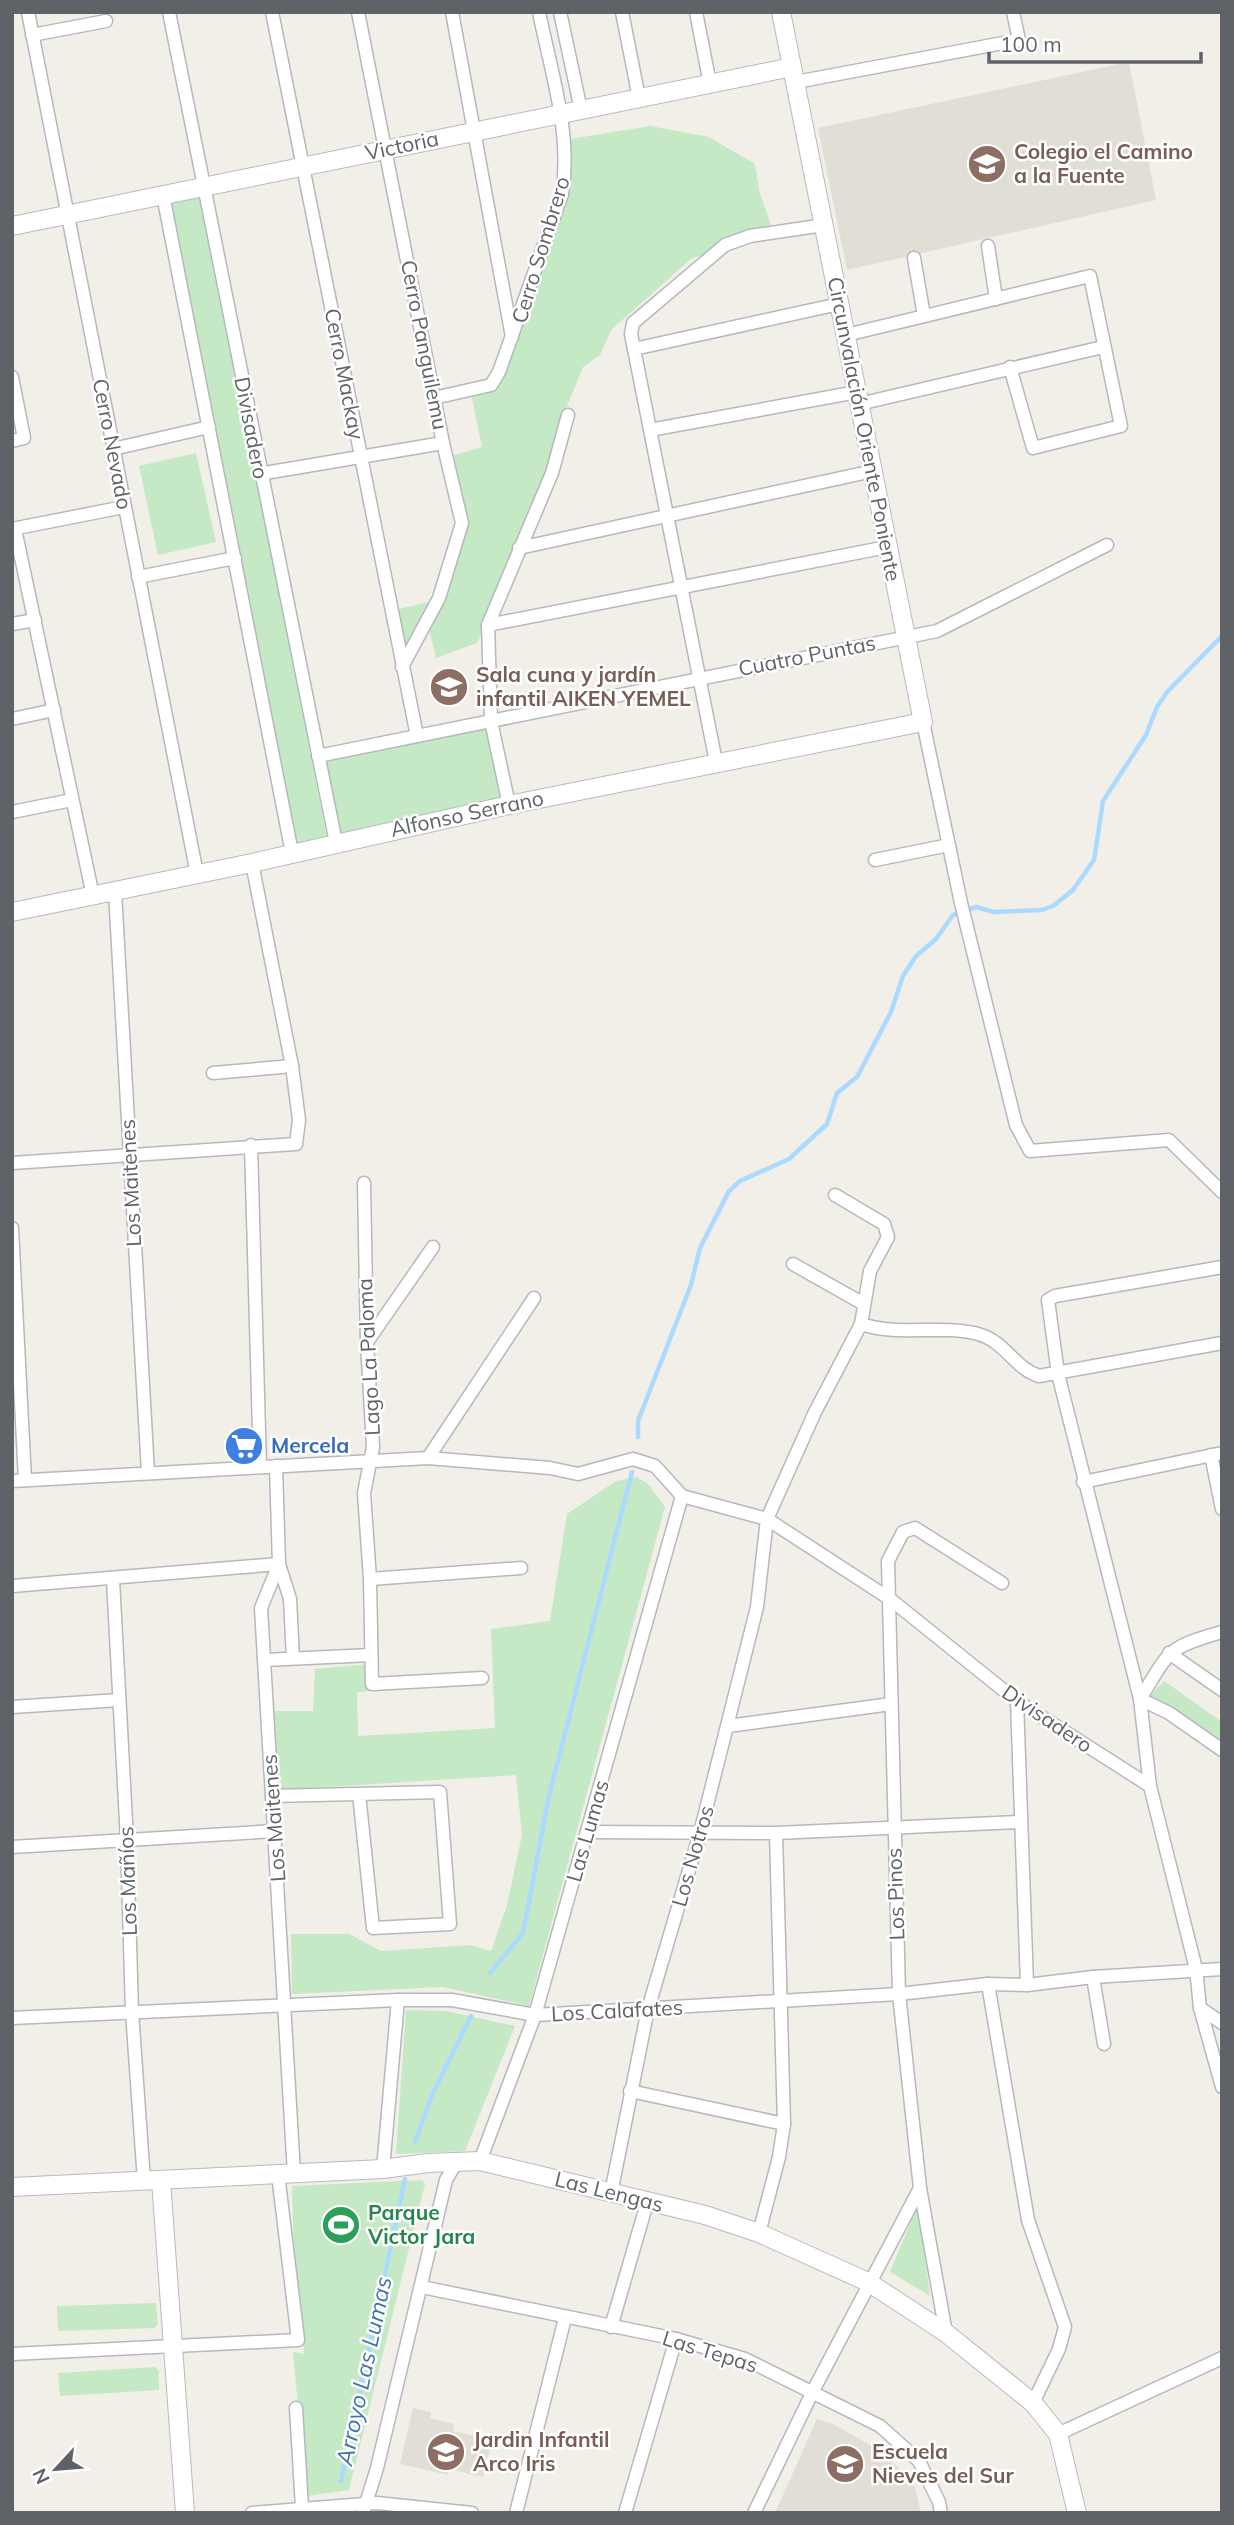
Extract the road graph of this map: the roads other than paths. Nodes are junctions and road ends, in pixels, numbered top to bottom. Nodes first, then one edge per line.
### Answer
1 (28, 12) edge
2 (169, 12) edge
3 (272, 12) edge
4 (358, 12) edge
5 (452, 12) edge
6 (539, 12) edge
7 (560, 12) edge
8 (622, 12) edge
9 (696, 12) edge
10 (1013, 12) edge
11 (786, 13) edge
12 (106, 21) dead end
13 (32, 36) junction
14 (794, 75) junction
15 (710, 84) junction
16 (639, 98) junction
17 (581, 110) junction
18 (561, 114) junction
19 (474, 132) junction
20 (386, 150) junction
21 (303, 167) junction
22 (204, 187) junction
23 (163, 195) junction
24 (66, 215) junction
25 (824, 225) junction
26 (12, 226) edge
27 (988, 246) dead end
28 (914, 258) dead end
29 (996, 299) junction
30 (839, 304) junction
31 (924, 316) junction
32 (846, 335) junction
33 (512, 340) junction
34 (1104, 347) junction
35 (634, 349) junction
36 (1010, 367) junction
37 (12, 377) edge
38 (434, 398) junction
39 (858, 398) junction
40 (568, 415) dead end
41 (209, 427) junction
42 (650, 430) junction
43 (18, 440) edge
44 (443, 443) junction
45 (113, 449) junction
46 (360, 457) junction
47 (873, 471) junction
48 (260, 474) junction
49 (124, 507) junction
50 (667, 514) junction
51 (14, 529) edge
52 (1107, 545) dead end
53 (887, 547) junction
54 (519, 548) junction
55 (234, 558) junction
56 (138, 578) junction
57 (681, 586) junction
58 (35, 620) junction
59 (12, 624) edge
60 (488, 625) junction
61 (906, 637) junction
62 (402, 667) junction
63 (699, 678) junction
64 (54, 710) junction
65 (12, 719) edge
66 (491, 721) junction
67 (923, 722) junction
68 (417, 736) junction
69 (318, 756) junction
70 (716, 762) junction
71 (72, 800) junction
72 (509, 805) junction
73 (12, 812) edge
74 (336, 843) junction
75 (950, 845) junction
76 (292, 853) junction
77 (875, 860) dead end
78 (252, 863) junction
79 (197, 874) junction
80 (115, 892) junction
81 (93, 896) junction
82 (12, 912) edge
83 (292, 1066) junction
84 (213, 1073) dead end
85 (251, 1145) junction
86 (129, 1155) junction
87 (12, 1163) edge
88 (364, 1183) dead end
89 (1222, 1192) edge
90 (835, 1195) dead end
91 (12, 1228) edge
92 (433, 1247) dead end
93 (793, 1264) dead end
94 (1222, 1268) edge
95 (534, 1298) dead end
96 (862, 1303) junction
97 (861, 1324) junction
98 (367, 1343) junction
99 (1222, 1343) edge
100 (1058, 1374) junction
101 (1216, 1454) edge
102 (428, 1458) junction
103 (369, 1461) junction
104 (276, 1466) junction
105 (260, 1467) junction
106 (148, 1474) junction
107 (19, 1481) edge
108 (1083, 1482) junction
109 (682, 1496) junction
110 (1222, 1509) edge
111 (768, 1518) junction
112 (279, 1564) junction
113 (522, 1568) dead end
114 (370, 1579) junction
115 (113, 1580) junction
116 (1002, 1583) dead end
117 (12, 1586) edge
118 (890, 1599) junction
119 (1222, 1632) edge
120 (1169, 1653) junction
121 (371, 1655) junction
122 (293, 1658) junction
123 (264, 1660) junction
124 (482, 1678) dead end
125 (1222, 1690) edge
126 (1140, 1699) junction
127 (119, 1700) junction
128 (1017, 1701) junction
129 (891, 1704) junction
130 (12, 1707) edge
131 (728, 1726) junction
132 (1222, 1750) edge
133 (1150, 1786) junction
134 (359, 1794) junction
135 (272, 1797) junction
136 (1019, 1822) junction
137 (894, 1828) junction
138 (275, 1831) junction
139 (588, 1832) junction
140 (700, 1833) junction
141 (776, 1833) junction
142 (127, 1840) junction
143 (12, 1847) edge
144 (1196, 1969) junction
145 (1222, 1969) edge
146 (1093, 1977) junction
147 (988, 1984) junction
148 (1027, 1985) junction
149 (899, 1994) junction
150 (398, 2000) junction
151 (779, 2000) junction
152 (285, 2004) junction
153 (1200, 2008) junction
154 (648, 2009) junction
155 (132, 2012) junction
156 (535, 2015) junction
157 (12, 2018) edge
158 (1222, 2023) edge
159 (1104, 2044) dead end
160 (1222, 2087) edge
161 (630, 2091) junction
162 (783, 2124) junction
163 (457, 2161) junction
164 (480, 2161) junction
165 (383, 2169) junction
166 (286, 2174) junction
167 (153, 2181) junction
168 (12, 2187) edge
169 (919, 2188) junction
170 (611, 2193) junction
171 (648, 2203) junction
172 (759, 2233) junction
173 (869, 2282) junction
174 (422, 2287) junction
175 (565, 2318) junction
176 (611, 2327) junction
177 (946, 2333) junction
178 (676, 2340) junction
179 (172, 2345) junction
180 (12, 2354) edge
181 (1222, 2358) edge
182 (813, 2391) junction
183 (1032, 2403) junction
184 (296, 2409) dead end
185 (1058, 2434) junction
186 (302, 2508) junction
187 (369, 2508) edge
188 (185, 2513) edge
189 (252, 2513) edge
190 (472, 2513) edge
191 (516, 2513) edge
192 (625, 2513) edge
193 (754, 2513) edge
194 (941, 2513) edge
195 (1077, 2513) edge

1 - 13 street, Cerro Nevado
2 - 22 street, Divisadero
3 - 21 street, Cerro Mackay
4 - 20 street, Cerro Panguilemu
5 - 19 street
6 - 18 street, Cerro Sombrero
7 - 17 street
8 - 16 street
9 - 15 street
10 - 14 street, Victoria
11 - 14 street, Circunvalación Oriente Poniente
12 - 13 street
13 - 24 street, Cerro Nevado
14 - 15 street, Victoria
14 - 25 street, Circunvalación Oriente Poniente
15 - 16 street, Victoria
16 - 17 street, Victoria
17 - 18 street, Victoria
18 - 19 street, Victoria
18 - 33 street, Cerro Sombrero
19 - 20 street, Victoria
19 - 33 street
20 - 21 street, Victoria
20 - 38 street, Cerro Panguilemu
21 - 22 street, Victoria
21 - 46 street, Cerro Mackay
22 - 23 street, Victoria
22 - 48 street, Divisadero
23 - 24 street, Victoria
23 - 41 street, Divisadero
24 - 26 street, Victoria
24 - 45 street, Cerro Nevado
25 - 30 street, Circunvalación Oriente Poniente
25 - 35 street
27 - 29 street
28 - 31 street
29 - 31 street
29 - 34 street
30 - 32 street, Circunvalación Oriente Poniente
30 - 35 street
31 - 32 street
32 - 39 street, Circunvalación Oriente Poniente
33 - 38 street, Cerro Sombrero
34 - 36 street
34 - 36 street
35 - 42 street
36 - 39 street
37 - 43 street
38 - 44 street, Cerro Panguilemu
39 - 42 street
39 - 47 street, Circunvalación Oriente Poniente
40 - 54 street
41 - 45 street
41 - 55 street, Divisadero
42 - 50 street
44 - 46 street
44 - 62 street, Cerro Panguilemu
45 - 49 street, Cerro Nevado
46 - 48 street
46 - 62 street, Cerro Mackay
47 - 50 street
47 - 53 street, Circunvalación Oriente Poniente
48 - 69 street, Divisadero
49 - 51 street
49 - 56 street, Cerro Nevado
50 - 54 street
50 - 57 street
51 - 58 street
52 - 61 street, Cuatro Puntas
53 - 57 street
53 - 61 street, Circunvalación Oriente Poniente
54 - 60 street
55 - 56 street
55 - 76 street, Divisadero
56 - 79 street, Cerro Nevado
57 - 60 street
57 - 63 street
58 - 59 street
58 - 64 street
60 - 66 street
61 - 63 street, Cuatro Puntas
61 - 67 street, Circunvalación Oriente Poniente
62 - 68 street, Cerro Mackay
63 - 66 street, Cuatro Puntas
63 - 70 street
64 - 65 street
64 - 71 street
66 - 68 street, Cuatro Puntas
66 - 72 street
67 - 70 street, Alfonso Serrano
67 - 75 street, Circunvalación Oriente Poniente
68 - 69 street, Cuatro Puntas
69 - 74 street, Divisadero
70 - 72 street, Alfonso Serrano
71 - 73 street
71 - 81 street
72 - 74 street, Alfonso Serrano
74 - 76 street, Alfonso Serrano
75 - 77 street
75 - 89 street, Circunvalación Oriente Poniente
76 - 78 street, Alfonso Serrano
78 - 79 street, Alfonso Serrano
78 - 83 street
79 - 80 street, Alfonso Serrano
80 - 81 street, Alfonso Serrano
80 - 86 street, Los Maitenes
81 - 82 street, Alfonso Serrano
83 - 84 street
83 - 85 street
85 - 86 street
85 - 105 street
86 - 87 street
86 - 106 street, Los Maitenes
88 - 98 street, Lago La Paloma
90 - 96 street
91 - 107 street
92 - 98 street
93 - 96 street
94 - 100 street
95 - 102 street
96 - 97 street
97 - 100 street
97 - 111 street, Los Notros
98 - 103 street, Lago La Paloma
99 - 100 street
100 - 108 street
101 - 108 street
101 - 110 street
102 - 103 street
102 - 109 street
103 - 104 street
103 - 114 street, Lago La Paloma
104 - 105 street
104 - 112 street, Los Maitenes
105 - 106 street
106 - 107 street
108 - 126 street
109 - 111 street, Divisadero
109 - 139 street, Las Lumas
111 - 118 street, Divisadero
111 - 131 street, Los Notros
112 - 115 street
112 - 122 street
112 - 123 street, Los Maitenes
113 - 114 street
114 - 121 street, Lago La Paloma
115 - 117 street
115 - 127 street, Los Mañíos
116 - 118 street, Los Pinos
118 - 128 street, Divisadero
118 - 129 street, Los Pinos
119 - 120 street
120 - 125 street
120 - 126 street
121 - 122 street
121 - 124 street, Lago La Paloma
122 - 123 street
123 - 135 street, Los Maitenes
126 - 132 street
126 - 133 street
127 - 130 street
127 - 142 street, Los Mañíos
128 - 133 street, Divisadero
128 - 136 street
129 - 131 street
129 - 137 street, Los Pinos
131 - 140 street, Los Notros
133 - 144 street
134 - 134 street
134 - 135 street
135 - 138 street, Los Maitenes
136 - 137 street
136 - 148 street
137 - 141 street
137 - 149 street, Los Pinos
138 - 142 street
138 - 152 street, Los Maitenes
139 - 140 street
139 - 156 street, Las Lumas
140 - 141 street
140 - 154 street, Los Notros
141 - 151 street
142 - 143 street
142 - 155 street, Los Mañíos
144 - 145 street, Los Calafates
144 - 146 street, Los Calafates
144 - 153 street
146 - 148 street, Los Calafates
146 - 159 street
147 - 148 street, Los Calafates
147 - 149 street, Los Calafates
147 - 183 street
149 - 151 street, Los Calafates
149 - 169 street, Los Pinos
150 - 152 street, Los Calafates
150 - 156 street, Los Calafates
150 - 165 street
151 - 154 street, Los Calafates
151 - 162 street
152 - 155 street, Los Calafates
152 - 166 street, Los Maitenes
153 - 158 street
153 - 160 street
154 - 156 street, Los Calafates
154 - 161 street, Los Notros
155 - 157 street, Los Calafates
155 - 167 street, Los Mañíos
156 - 164 street, Las Lumas
161 - 162 street
161 - 170 street, Los Notros
162 - 172 street
163 - 164 street, Las Lengas
163 - 165 street, Las Lengas
163 - 174 street
164 - 170 street, Las Lengas
165 - 166 street, Las Lengas
166 - 167 street, Las Lengas
166 - 179 street, Los Maitenes
167 - 168 street, Las Lengas
167 - 179 street, Los Mañíos
169 - 173 street
169 - 177 street, Los Pinos
170 - 171 street, Las Lengas
171 - 172 street, Las Lengas
171 - 176 street
172 - 173 street, Las Lengas
173 - 177 street, Las Lengas
173 - 182 street
174 - 175 street, Las Tepas
174 - 187 street
175 - 176 street, Las Tepas
175 - 191 street
176 - 178 street, Las Tepas
177 - 183 street, Las Lengas
178 - 182 street, Las Tepas
178 - 192 street
179 - 180 street
179 - 188 street, Los Mañíos
181 - 185 street
182 - 193 street
182 - 194 street, Las Tepas
183 - 185 street, Las Lengas
184 - 186 street
185 - 195 street, Las Lengas
186 - 187 street
186 - 189 street
187 - 190 street

